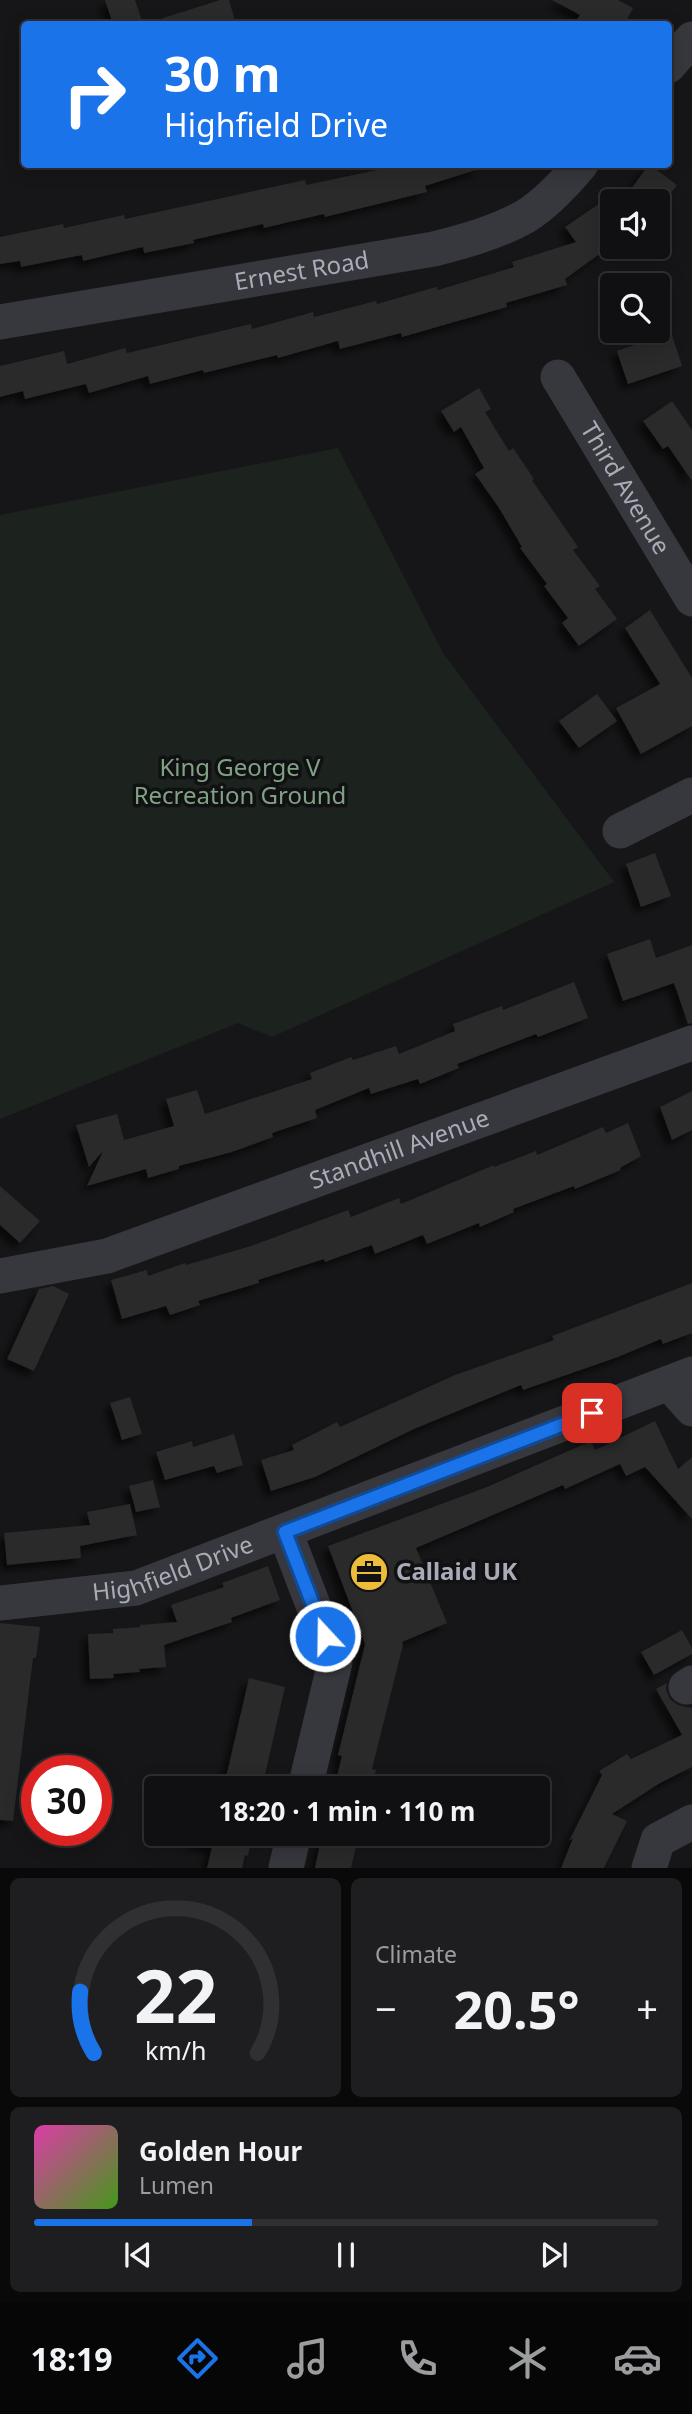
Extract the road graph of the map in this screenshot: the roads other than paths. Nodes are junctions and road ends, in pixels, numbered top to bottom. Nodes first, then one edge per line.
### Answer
1 (692, 38) edge
2 (672, 61) edge
3 (578, 168) edge
4 (0, 322) edge
5 (558, 377) dead end
6 (692, 599) edge
7 (692, 796) edge
8 (620, 831) dead end
9 (692, 1043) edge
10 (0, 1276) edge
11 (681, 1379) edge
12 (692, 1409) edge
13 (285, 1532) junction
14 (0, 1603) edge
15 (308, 1776) edge
16 (692, 1822) edge
17 (291, 1846) edge
18 (286, 1868) edge
19 (649, 1868) edge

1 - 2 street
3 - 4 street, Ernest Road
5 - 6 street, Third Avenue
7 - 8 street
9 - 10 street, Standhill Avenue
11 - 12 street
11 - 13 street, Highfield Drive
13 - 14 street, Highfield Drive
13 - 15 street
16 - 19 street
17 - 18 street

